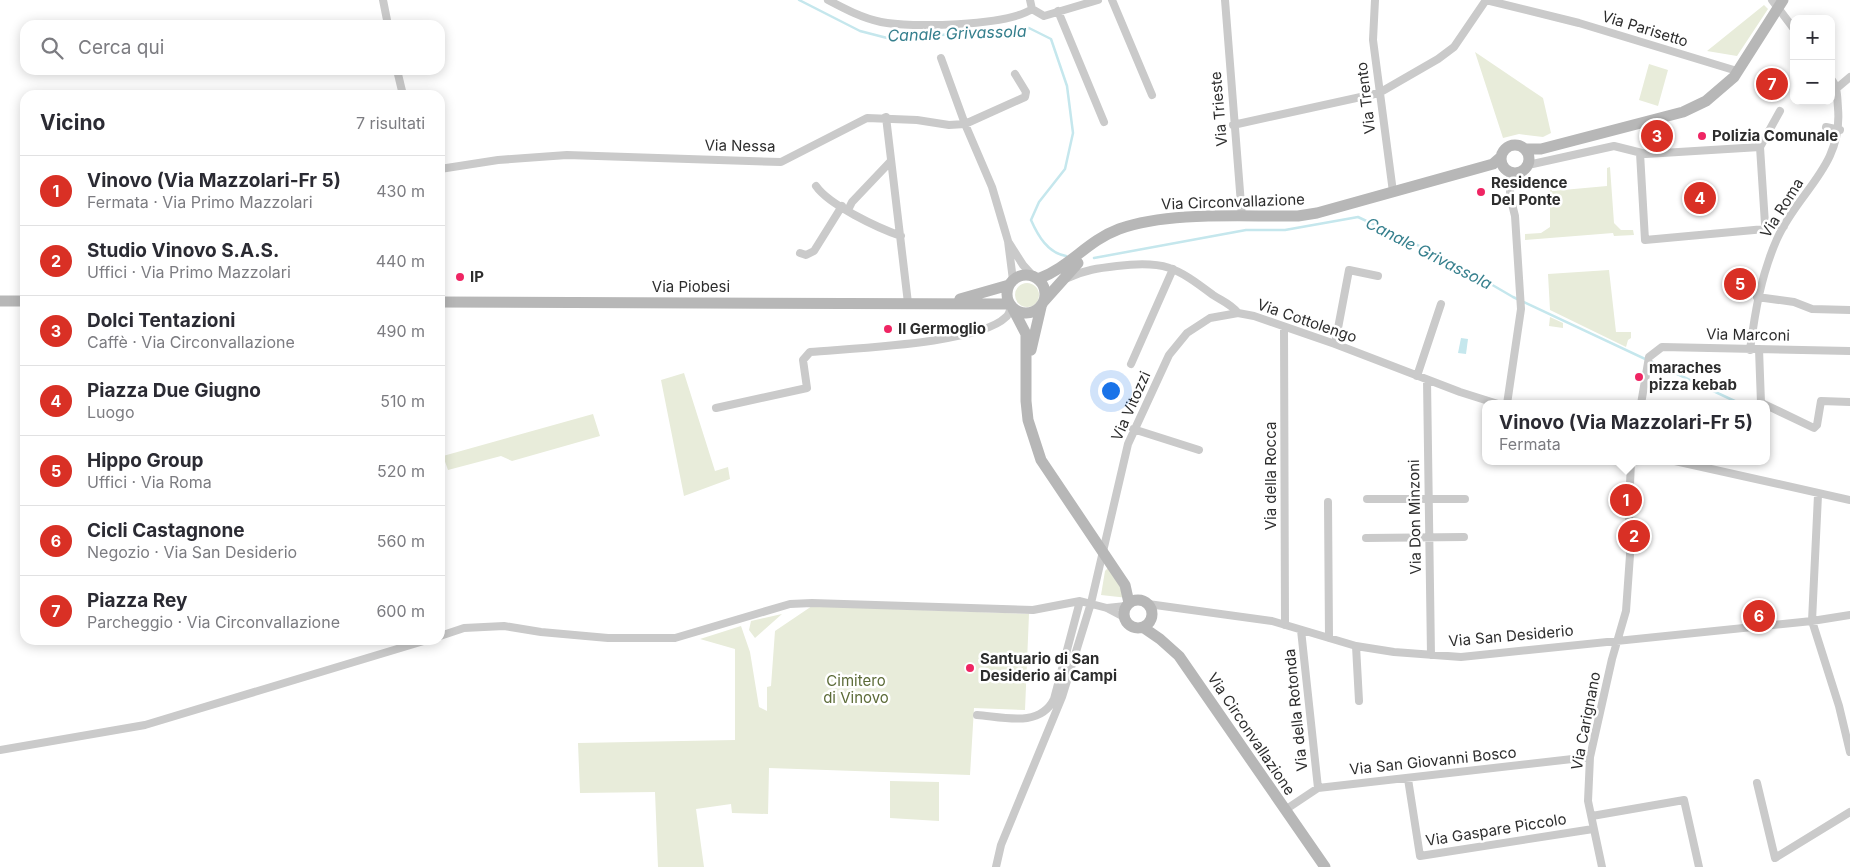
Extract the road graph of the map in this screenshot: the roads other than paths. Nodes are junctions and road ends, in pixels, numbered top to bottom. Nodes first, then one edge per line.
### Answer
1 (383, 0) edge
2 (828, 0) edge
3 (1098, 0) edge
4 (1112, 0) edge
5 (1225, 0) edge
6 (1375, 0) edge
7 (1486, 0) edge
8 (1030, 3) edge
9 (1778, 3) edge
10 (1058, 11) junction
11 (387, 20) edge
12 (1790, 22) edge
13 (941, 58) dead end
14 (1737, 71) junction
15 (1015, 74) dead end
16 (399, 75) edge
17 (1850, 76) edge
18 (1835, 85) edge
19 (1837, 88) junction
20 (402, 90) edge
21 (1379, 93) junction
22 (1152, 95) dead end
23 (1780, 111) dead end
24 (886, 117) junction
25 (1104, 122) dead end
26 (965, 124) junction
27 (1234, 125) junction
28 (1826, 127) dead end
29 (1840, 130) junction
30 (1760, 147) junction
31 (1640, 153) junction
32 (890, 162) junction
33 (1514, 163) junction
34 (445, 168) edge
35 (816, 186) dead end
36 (1392, 192) junction
37 (845, 208) junction
38 (1242, 217) junction
39 (1764, 226) junction
40 (1784, 226) junction
41 (1118, 230) junction
42 (901, 236) junction
43 (1777, 237) junction
44 (1008, 241) junction
45 (800, 253) dead end
46 (1173, 269) junction
47 (1378, 276) dead end
48 (1035, 277) junction
49 (1011, 283) junction
50 (1762, 283) junction
51 (1058, 284) junction
52 (1757, 297) junction
53 (1770, 298) junction
54 (0, 300) edge
55 (20, 301) edge
56 (445, 302) edge
57 (908, 303) junction
58 (942, 303) junction
59 (1043, 304) junction
60 (1442, 304) dead end
61 (1011, 306) junction
62 (1850, 310) edge
63 (1238, 313) junction
64 (1284, 327) junction
65 (1335, 344) junction
66 (1759, 349) junction
67 (1750, 350) junction
68 (1850, 351) edge
69 (1027, 364) junction
70 (1131, 364) dead end
71 (1417, 376) junction
72 (1427, 380) junction
73 (1486, 400) edge
74 (1508, 400) edge
75 (1641, 400) edge
76 (1761, 400) edge
77 (1850, 402) edge
78 (1770, 406) edge
79 (716, 408) dead end
80 (1133, 429) junction
81 (1198, 450) dead end
82 (1631, 465) edge
83 (1692, 465) edge
84 (1818, 495) junction
85 (1428, 498) junction
86 (1367, 499) dead end
87 (1464, 499) dead end
88 (1850, 500) edge
89 (1328, 502) dead end
90 (1429, 537) junction
91 (1464, 537) dead end
92 (1366, 538) dead end
93 (1104, 551) junction
94 (1080, 601) junction
95 (1091, 603) junction
96 (1108, 608) junction
97 (1143, 610) junction
98 (1850, 615) edge
99 (1124, 618) junction
100 (1812, 621) junction
101 (1285, 625) junction
102 (1301, 630) junction
103 (445, 634) edge
104 (1329, 638) junction
105 (1618, 639) junction
106 (410, 645) edge
107 (1356, 646) junction
108 (1431, 654) junction
109 (1358, 702) dead end
110 (977, 714) dead end
111 (0, 750) edge
112 (1850, 752) edge
113 (1590, 757) junction
114 (1408, 779) junction
115 (1757, 783) dead end
116 (1318, 788) junction
117 (1285, 810) junction
118 (1850, 812) edge
119 (1592, 816) junction
120 (1593, 829) junction
121 (996, 867) edge
122 (1325, 867) edge
123 (1602, 867) edge
124 (1699, 867) edge

1 - 11 street
2 - 8 street
3 - 10 street
4 - 22 street
5 - 27 street, Via Trieste
6 - 21 street, Via Trento
7 - 14 street, Via Parisetto
7 - 21 street
8 - 10 street
9 - 12 street
9 - 14 street
10 - 25 street
13 - 26 street
14 - 33 street, Via Circonvallazione
15 - 26 street
16 - 20 street
17 - 19 street
18 - 19 street
19 - 29 street, Via Roma
21 - 27 street
21 - 36 street, Via Trento
23 - 30 street
24 - 26 street, Via Nessa
24 - 32 street
24 - 34 street, Via Nessa
26 - 44 street
27 - 38 street, Via Trieste
28 - 29 street
29 - 40 street, Via Roma
30 - 31 street
30 - 39 street
31 - 33 street
31 - 39 street
32 - 37 street
32 - 42 street
33 - 36 street, Via Circonvallazione
33 - 74 street
35 - 37 street
36 - 38 street, Via Circonvallazione
37 - 42 street
37 - 45 street
38 - 41 street, Via Circonvallazione
39 - 40 street
39 - 43 street
40 - 43 street, Via Roma
41 - 48 street, Via Circonvallazione
41 - 51 street, Via Circonvallazione
42 - 57 street
43 - 50 street, Via Roma
44 - 48 street
44 - 49 street
46 - 51 street, Via Cottolengo
46 - 63 street, Via Cottolengo
46 - 70 street
47 - 65 street
48 - 49 street
48 - 59 street
49 - 58 street, Via Piobesi
49 - 61 street
50 - 52 street, Via Roma
50 - 53 street
51 - 59 street, Via Circonvallazione
52 - 53 street
52 - 67 street, Via Roma
53 - 62 street
54 - 55 street
56 - 57 street, Via Piobesi
57 - 58 street, Via Piobesi
58 - 61 street, Via Piobesi
59 - 61 street
59 - 69 street
60 - 71 street
61 - 69 street
61 - 79 street
63 - 64 street, Via Cottolengo
63 - 80 street, Via Vitozzi
64 - 65 street, Via Cottolengo
64 - 101 street, Via della Rocca
65 - 71 street, Via Cottolengo
66 - 67 street, Via Marconi
66 - 68 street, Via Marconi
66 - 76 street
67 - 75 street, Via Marconi
69 - 93 street
71 - 72 street, Via Cottolengo
72 - 73 street, Via Cottolengo
72 - 85 street, Via Don Minzoni
77 - 78 street
80 - 81 street
80 - 93 street, Via Vitozzi
82 - 105 street, Via Carignano
83 - 84 street
84 - 88 street
84 - 100 street
85 - 86 street
85 - 87 street
85 - 90 street, Via Don Minzoni
89 - 104 street
90 - 91 street
90 - 92 street
90 - 108 street, Via Don Minzoni
93 - 95 street, Via Vitozzi
93 - 97 street
94 - 95 street
94 - 103 street
94 - 110 street
95 - 96 street
95 - 121 street, Via Vitozzi
96 - 97 street, Via San Desiderio
96 - 99 street
97 - 99 street
97 - 99 street
97 - 101 street, Via San Desiderio
97 - 117 street, Via Circonvallazione
98 - 100 street, Via San Desiderio
100 - 105 street, Via San Desiderio
100 - 112 street
101 - 102 street, Via San Desiderio
102 - 104 street, Via San Desiderio
102 - 116 street, Via della Rotonda
104 - 107 street, Via San Desiderio
105 - 108 street, Via San Desiderio
105 - 113 street, Via Carignano
106 - 111 street
107 - 108 street, Via San Desiderio
107 - 109 street
113 - 114 street, Via San Giovanni Bosco
113 - 119 street, Via Carignano
114 - 116 street, Via San Giovanni Bosco
114 - 120 street, Via Gaspare Piccolo
115 - 118 street
116 - 117 street, Via San Giovanni Bosco
117 - 122 street, Via Circonvallazione
119 - 120 street, Via Carignano
119 - 124 street
120 - 123 street, Via Carignano

